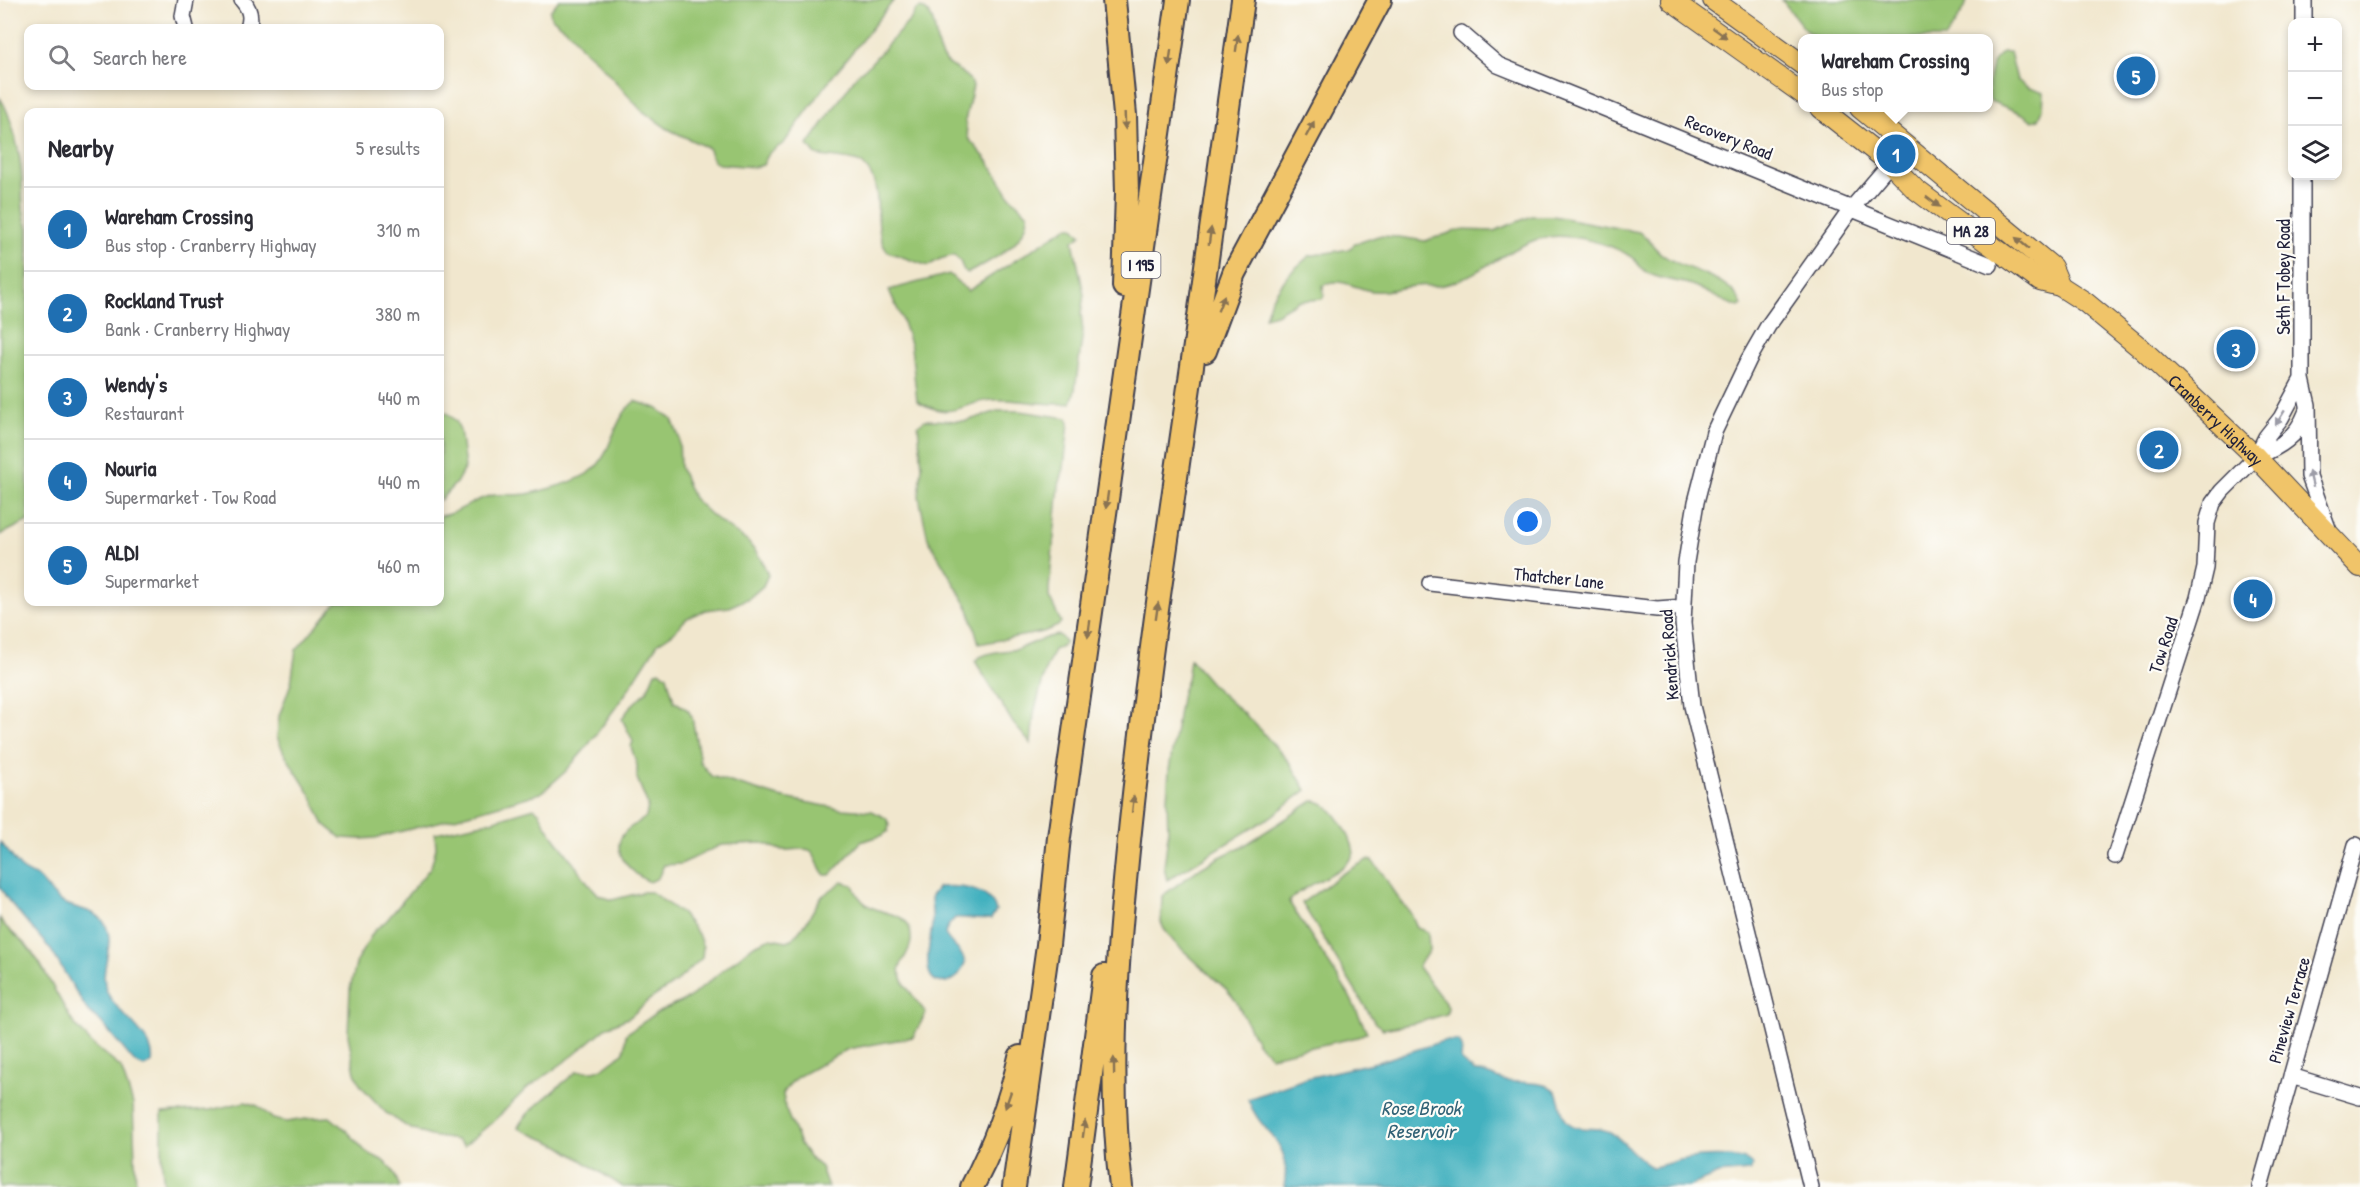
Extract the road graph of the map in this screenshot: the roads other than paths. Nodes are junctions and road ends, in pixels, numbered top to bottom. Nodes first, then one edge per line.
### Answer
1 (186, 0) edge
2 (1114, 0) edge
3 (1178, 0) edge
4 (1243, 0) edge
5 (1380, 0) edge
6 (1671, 0) edge
7 (1713, 0) edge
8 (2304, 0) edge
9 (246, 4) edge
10 (2304, 18) edge
11 (185, 24) edge
12 (249, 24) edge
13 (1461, 33) dead end
14 (1798, 61) edge
15 (1798, 90) edge
16 (1825, 112) edge
17 (1865, 112) edge
18 (1905, 146) junction
19 (1890, 163) junction
20 (2302, 180) edge
21 (1852, 208) junction
22 (1990, 265) dead end
23 (2060, 286) junction
24 (2302, 379) junction
25 (2308, 405) junction
26 (1181, 439) junction
27 (1113, 455) junction
28 (2256, 457) junction
29 (2330, 534) junction
30 (2360, 567) edge
31 (1430, 583) dead end
32 (1684, 607) junction
33 (1059, 837) junction
34 (2356, 844) dead end
35 (2115, 856) dead end
36 (1126, 863) junction
37 (2291, 1076) junction
38 (2360, 1097) edge
39 (972, 1187) edge
40 (1014, 1187) edge
41 (1076, 1187) edge
42 (1121, 1187) edge
43 (1811, 1187) edge
44 (2260, 1187) edge

1 - 11 street
2 -> 27 highway
3 -> 27 highway, I 195
26 -> 4 highway
26 -> 5 highway
6 -> 15 main road
7 - 14 main road
8 - 10 street
9 - 12 street
13 - 21 street, Recovery Road
16 - 19 main road, Cranberry Highway / MA 28
17 - 18 main road, Cranberry Highway / MA 28
18 - 19 street, Kendrick Road
23 -> 18 main road, Cranberry Highway / MA 28
19 - 21 street, Kendrick Road
19 -> 23 main road, Cranberry Highway / MA 28
20 - 24 street, Seth F Tobey Road
21 - 22 street, Recovery Road
21 - 32 street, Kendrick Road
23 - 28 main road, Cranberry Highway / MA 28
24 - 25 street, Seth F Tobey Road
24 -> 28 street, Seth F Tobey Road
25 - 28 street
29 -> 25 street, Seth F Tobey Road
36 -> 26 highway
27 -> 33 highway, I 195
28 - 29 main road, Cranberry Highway / MA 28
28 - 35 street, Tow Road
29 - 30 main road, Cranberry Highway / MA 28
31 - 32 street, Thatcher Lane
32 - 43 street, Kendrick Road
33 -> 39 highway
33 - 40 highway
34 - 37 street, Pineview Terrace
41 -> 36 highway
42 -> 36 highway
37 - 38 street
37 - 44 street, Pineview Terrace

